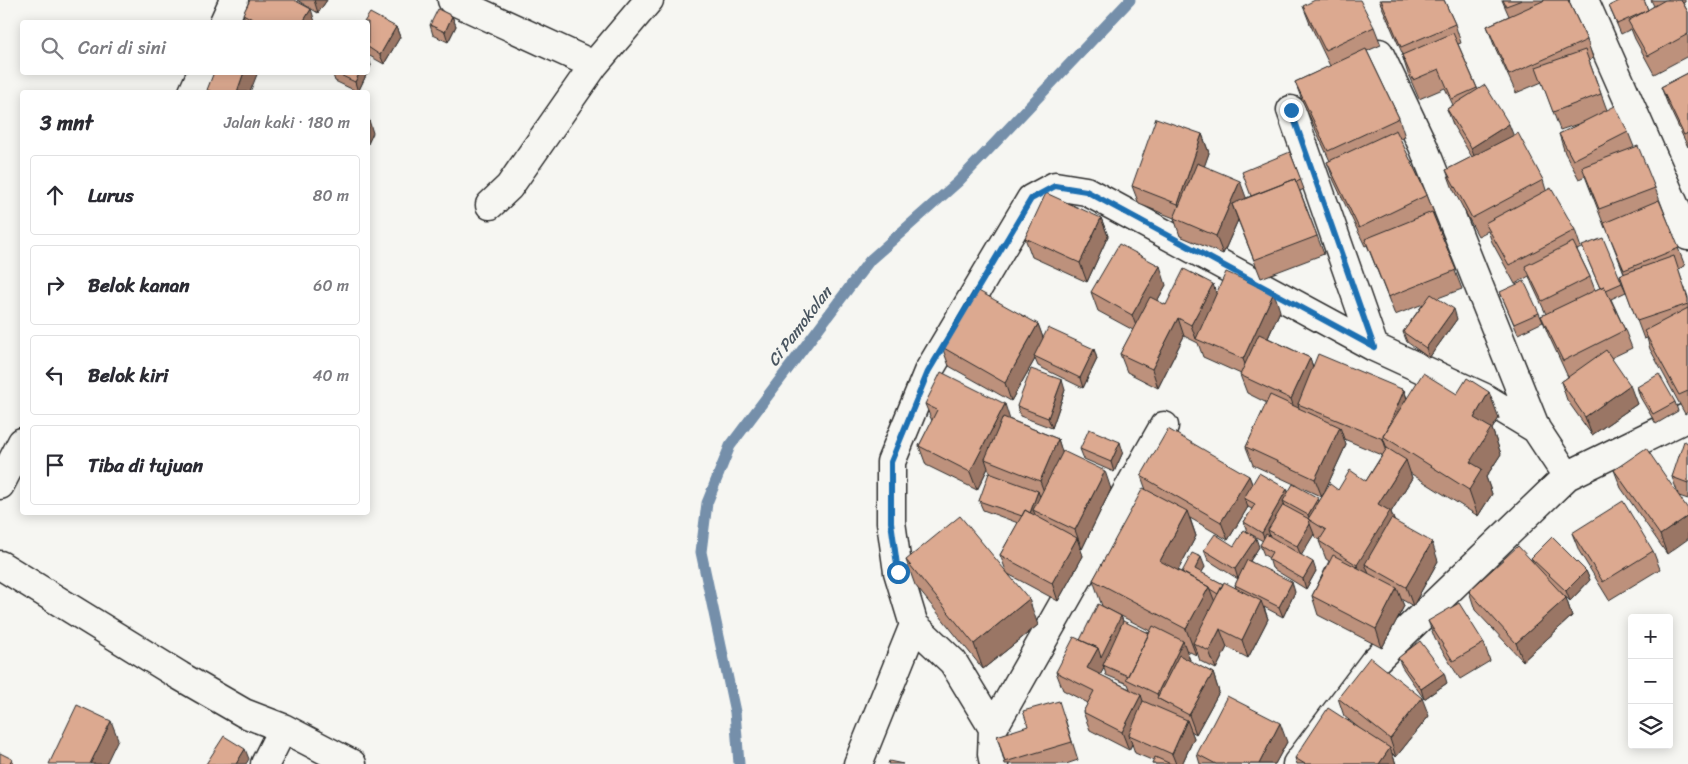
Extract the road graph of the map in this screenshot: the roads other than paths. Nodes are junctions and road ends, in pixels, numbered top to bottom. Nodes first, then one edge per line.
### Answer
1 (234, 0) edge
2 (452, 0) edge
3 (650, 0) edge
4 (1584, 0) edge
5 (225, 20) edge
6 (1379, 53) dead end
7 (594, 66) junction
8 (201, 75) edge
9 (194, 90) edge
10 (1291, 110) dead end
11 (490, 205) dead end
12 (1688, 236) edge
13 (1374, 347) junction
14 (926, 376) junction
15 (952, 390) edge
16 (1688, 417) edge
17 (1164, 426) dead end
18 (1536, 429) junction
19 (20, 446) edge
20 (1567, 476) junction
21 (0, 484) edge
22 (0, 565) edge
23 (914, 625) junction
24 (283, 728) junction
25 (993, 728) junction
26 (264, 764) edge
27 (352, 764) edge
28 (858, 764) edge
29 (994, 764) edge
30 (1297, 764) edge

1 - 5 street
2 - 7 street
3 - 7 street
4 - 12 street
6 - 18 street
7 - 11 street
8 - 9 street
10 - 13 street
13 - 14 street
13 - 18 street
14 - 15 street
14 - 23 street
16 - 20 street
17 - 25 street
18 - 20 street
19 - 21 street
20 - 30 street
22 - 24 street
23 - 25 street
23 - 28 street
24 - 26 street
24 - 27 street
25 - 29 street

